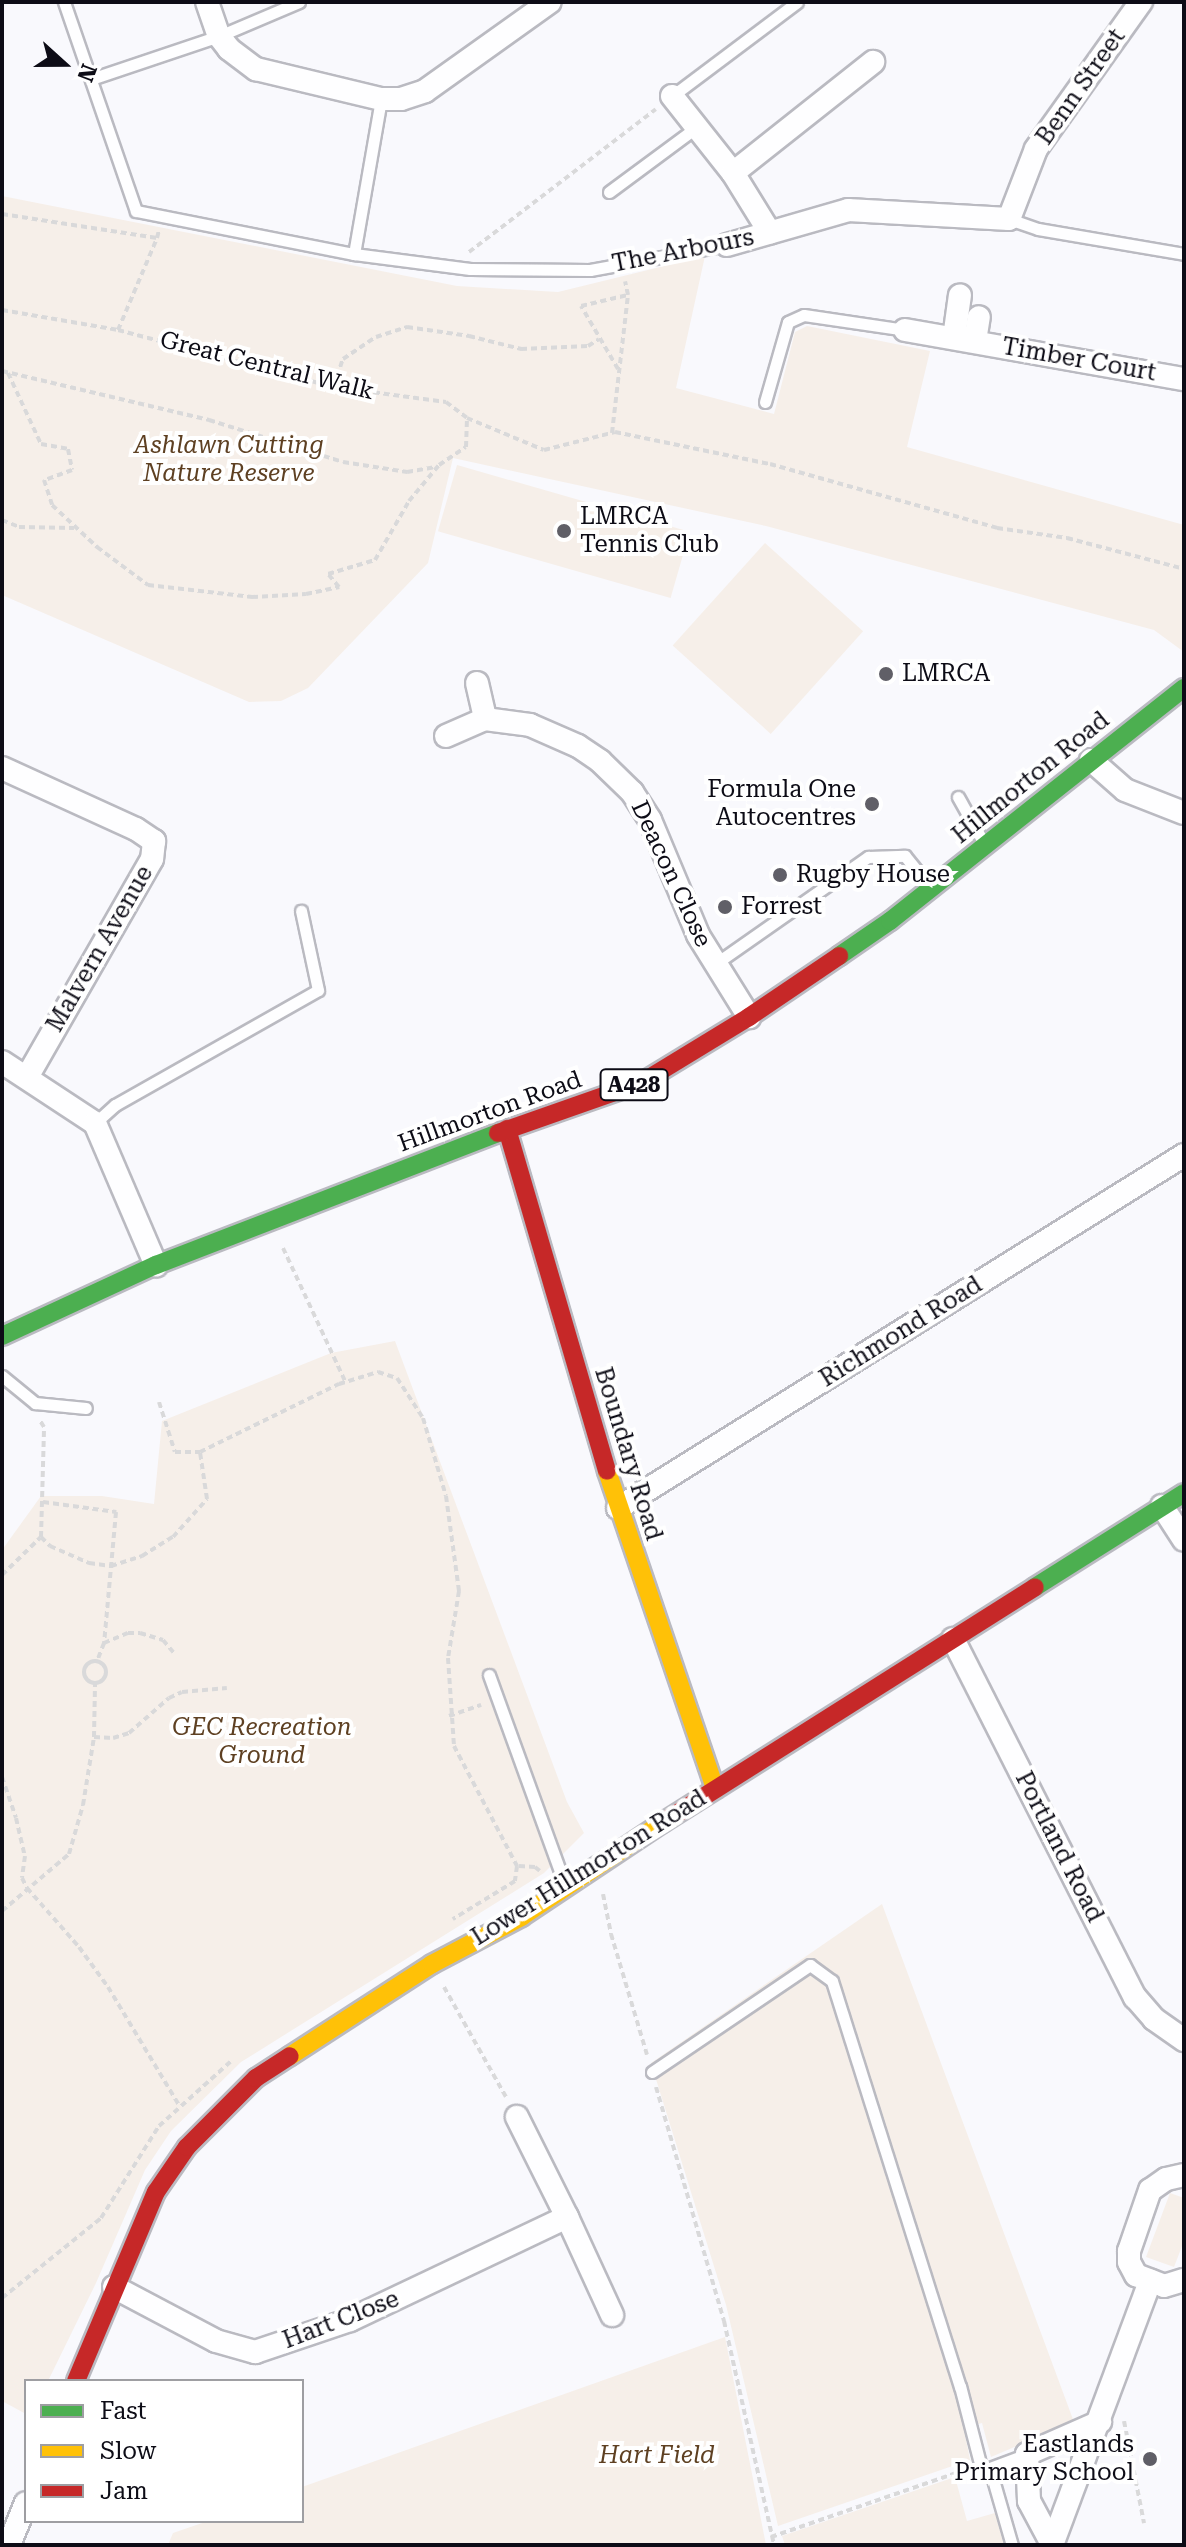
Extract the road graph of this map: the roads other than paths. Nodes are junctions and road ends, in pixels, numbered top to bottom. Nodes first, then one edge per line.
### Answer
1 (64, 2) edge
2 (207, 2) edge
3 (299, 2) edge
4 (550, 2) edge
5 (797, 2) edge
6 (1141, 2) edge
7 (219, 36) junction
8 (873, 62) dead end
9 (91, 79) junction
10 (672, 96) joint
11 (381, 99) junction
12 (697, 127) junction
13 (733, 173) junction
14 (609, 192) dead end
15 (1009, 219) junction
16 (770, 233) junction
17 (727, 245) joint
18 (354, 254) junction
19 (1184, 254) edge
20 (960, 295) dead end
21 (979, 317) dead end
22 (905, 330) joint
23 (964, 340) junction
24 (1184, 379) edge
25 (765, 402) dead end
26 (477, 683) dead end
27 (1184, 688) edge
28 (485, 719) junction
29 (446, 736) dead end
30 (1091, 760) junction
31 (2, 768) edge
32 (958, 797) dead end
33 (1184, 813) edge
34 (985, 846) junction
35 (931, 889) junction
36 (301, 911) dead end
37 (714, 964) junction
38 (749, 1017) junction
39 (2, 1062) edge
40 (27, 1077) junction
41 (95, 1123) junction
42 (507, 1129) junction
43 (1184, 1155) edge
44 (156, 1265) junction
45 (2, 1336) edge
46 (2, 1376) edge
47 (86, 1408) dead end
48 (1184, 1493) edge
49 (1162, 1506) junction
50 (618, 1508) junction
51 (1184, 1540) edge
52 (953, 1639) junction
53 (489, 1675) dead end
54 (715, 1789) junction
55 (565, 1885) junction
56 (1184, 2040) edge
57 (652, 2072) road end
58 (517, 2117) road end
59 (1184, 2175) edge
60 (567, 2217) junction
61 (1184, 2280) edge
62 (1150, 2281) junction
63 (114, 2287) junction
64 (612, 2315) dead end
65 (77, 2379) edge
66 (1100, 2422) junction
67 (1027, 2454) junction
68 (985, 2466) junction
69 (24, 2508) edge
70 (1052, 2544) edge
71 (9, 2545) edge
72 (1012, 2545) edge

1 - 9 lane
2 - 7 street
3 - 7 lane
4 - 11 street
5 - 10 lane
6 - 15 street, Benn Street
7 - 9 lane
7 - 11 street
8 - 13 street
9 - 18 lane, The Arbours
10 - 12 street
11 - 18 lane
12 - 13 street
12 - 14 lane
13 - 16 street
15 - 16 street, The Arbours
15 - 19 lane
16 - 17 street, The Arbours
17 - 18 lane, The Arbours
20 - 23 street
21 - 23 street, Timber Court
22 - 23 street, Timber Court
22 - 25 lane
23 - 24 street, Timber Court
26 - 28 street
27 - 30 main road, Hillmorton Road / A428
28 - 29 street
28 - 37 street, Deacon Close
30 - 33 street
30 - 34 main road, Hillmorton Road / A428
31 - 40 street, Malvern Avenue
32 - 34 lane
34 - 35 main road, Hillmorton Road / A428
35 - 37 lane
35 - 38 main road, Hillmorton Road / A428
36 - 41 lane
37 - 38 street, Deacon Close
38 - 42 main road, Hillmorton Road / A428
39 - 40 street
40 - 41 street
41 - 44 street
42 - 44 main road, Hillmorton Road / A428
42 - 50 main road, Boundary Road
43 - 50 street, Richmond Road
44 - 45 main road, Hillmorton Road / A428
46 - 47 lane
48 - 49 main road, Lower Hillmorton Road
49 - 51 street
49 - 52 main road, Lower Hillmorton Road
50 - 54 main road, Boundary Road
52 - 54 main road, Lower Hillmorton Road
52 - 56 street, Portland Road
53 - 55 lane
54 - 55 main road, Lower Hillmorton Road
55 - 63 main road, Lower Hillmorton Road
57 - 68 lane
58 - 60 street
59 - 62 street
60 - 63 street, Hart Close
60 - 64 street
61 - 62 street
62 - 66 street
63 - 65 main road, Lower Hillmorton Road
66 - 67 street
66 - 70 street
67 - 68 lane
67 - 70 street
68 - 72 lane
69 - 71 street

